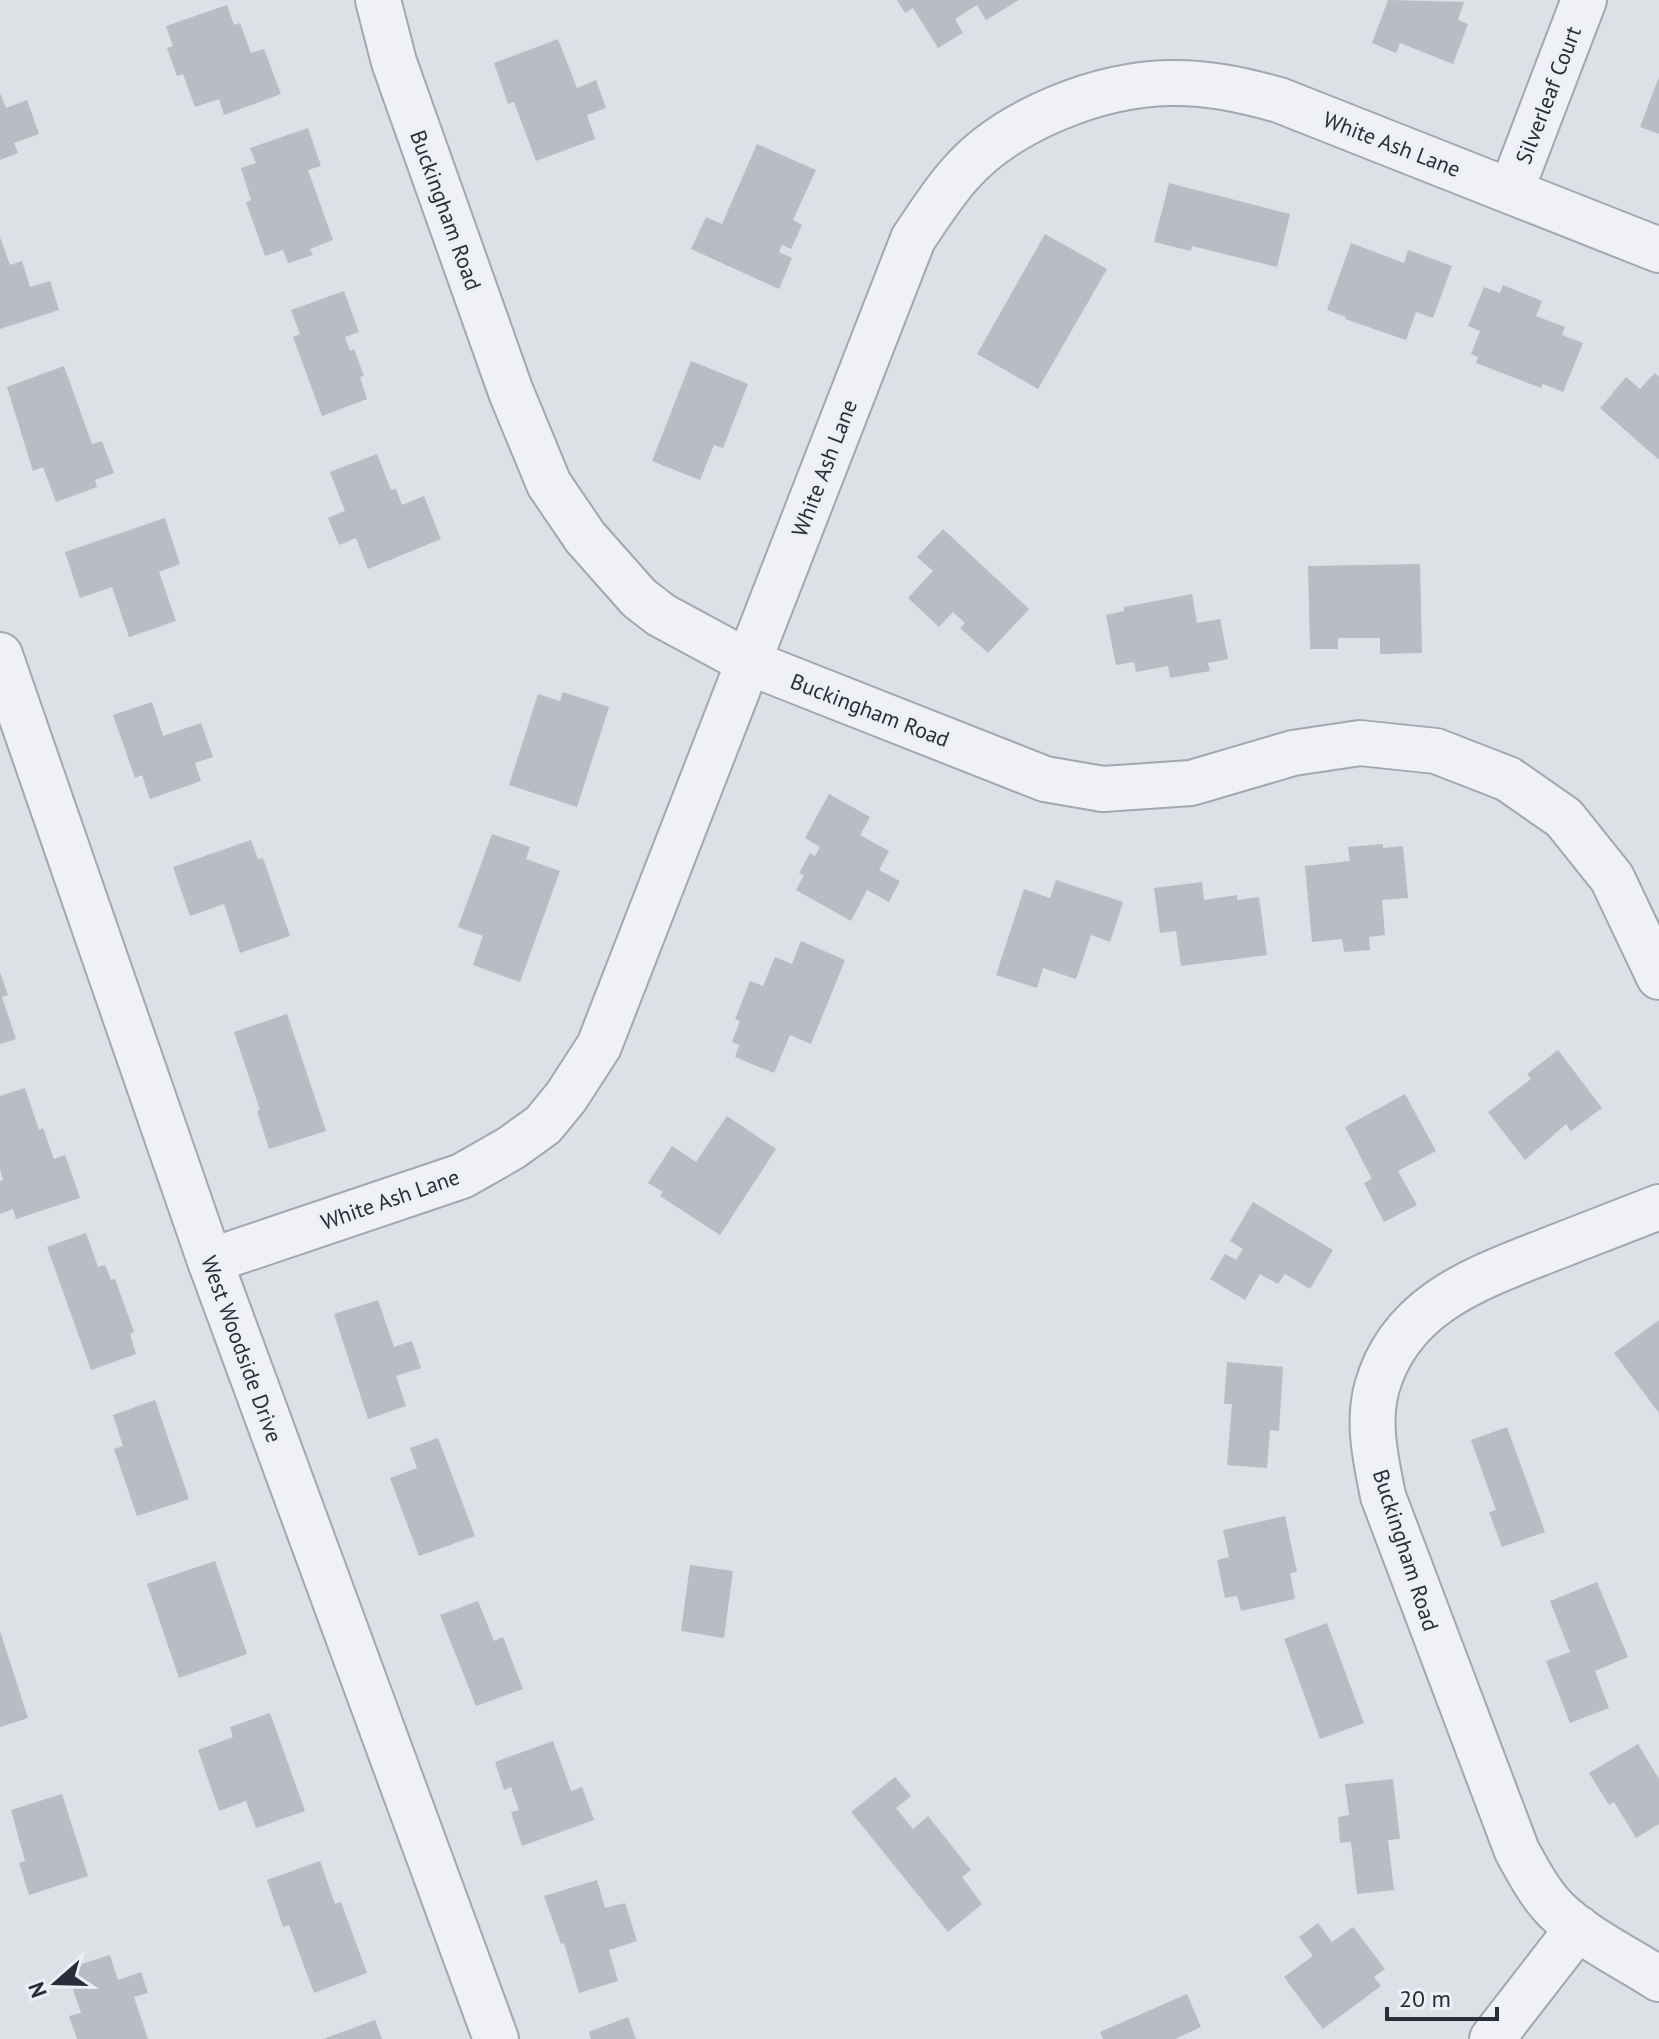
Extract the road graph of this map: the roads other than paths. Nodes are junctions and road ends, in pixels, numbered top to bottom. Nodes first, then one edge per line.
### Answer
1 (378, 0) edge
2 (1584, 0) edge
3 (1511, 191) junction
4 (1659, 250) edge
5 (0, 655) edge
6 (748, 662) junction
7 (1659, 977) edge
8 (1659, 1207) edge
9 (210, 1261) junction
10 (1578, 1928) junction
11 (1659, 1979) edge
12 (496, 2039) edge
13 (1492, 2039) edge

1 - 6 street, Buckingham Road
2 - 3 street, Silverleaf Court
3 - 4 street, White Ash Lane
3 - 6 street, White Ash Lane
5 - 9 street, West Woodside Drive
6 - 7 street, Buckingham Road
6 - 9 street, White Ash Lane
8 - 10 street, Buckingham Road
9 - 12 street, West Woodside Drive
10 - 11 street, Buckingham Road
10 - 13 street

